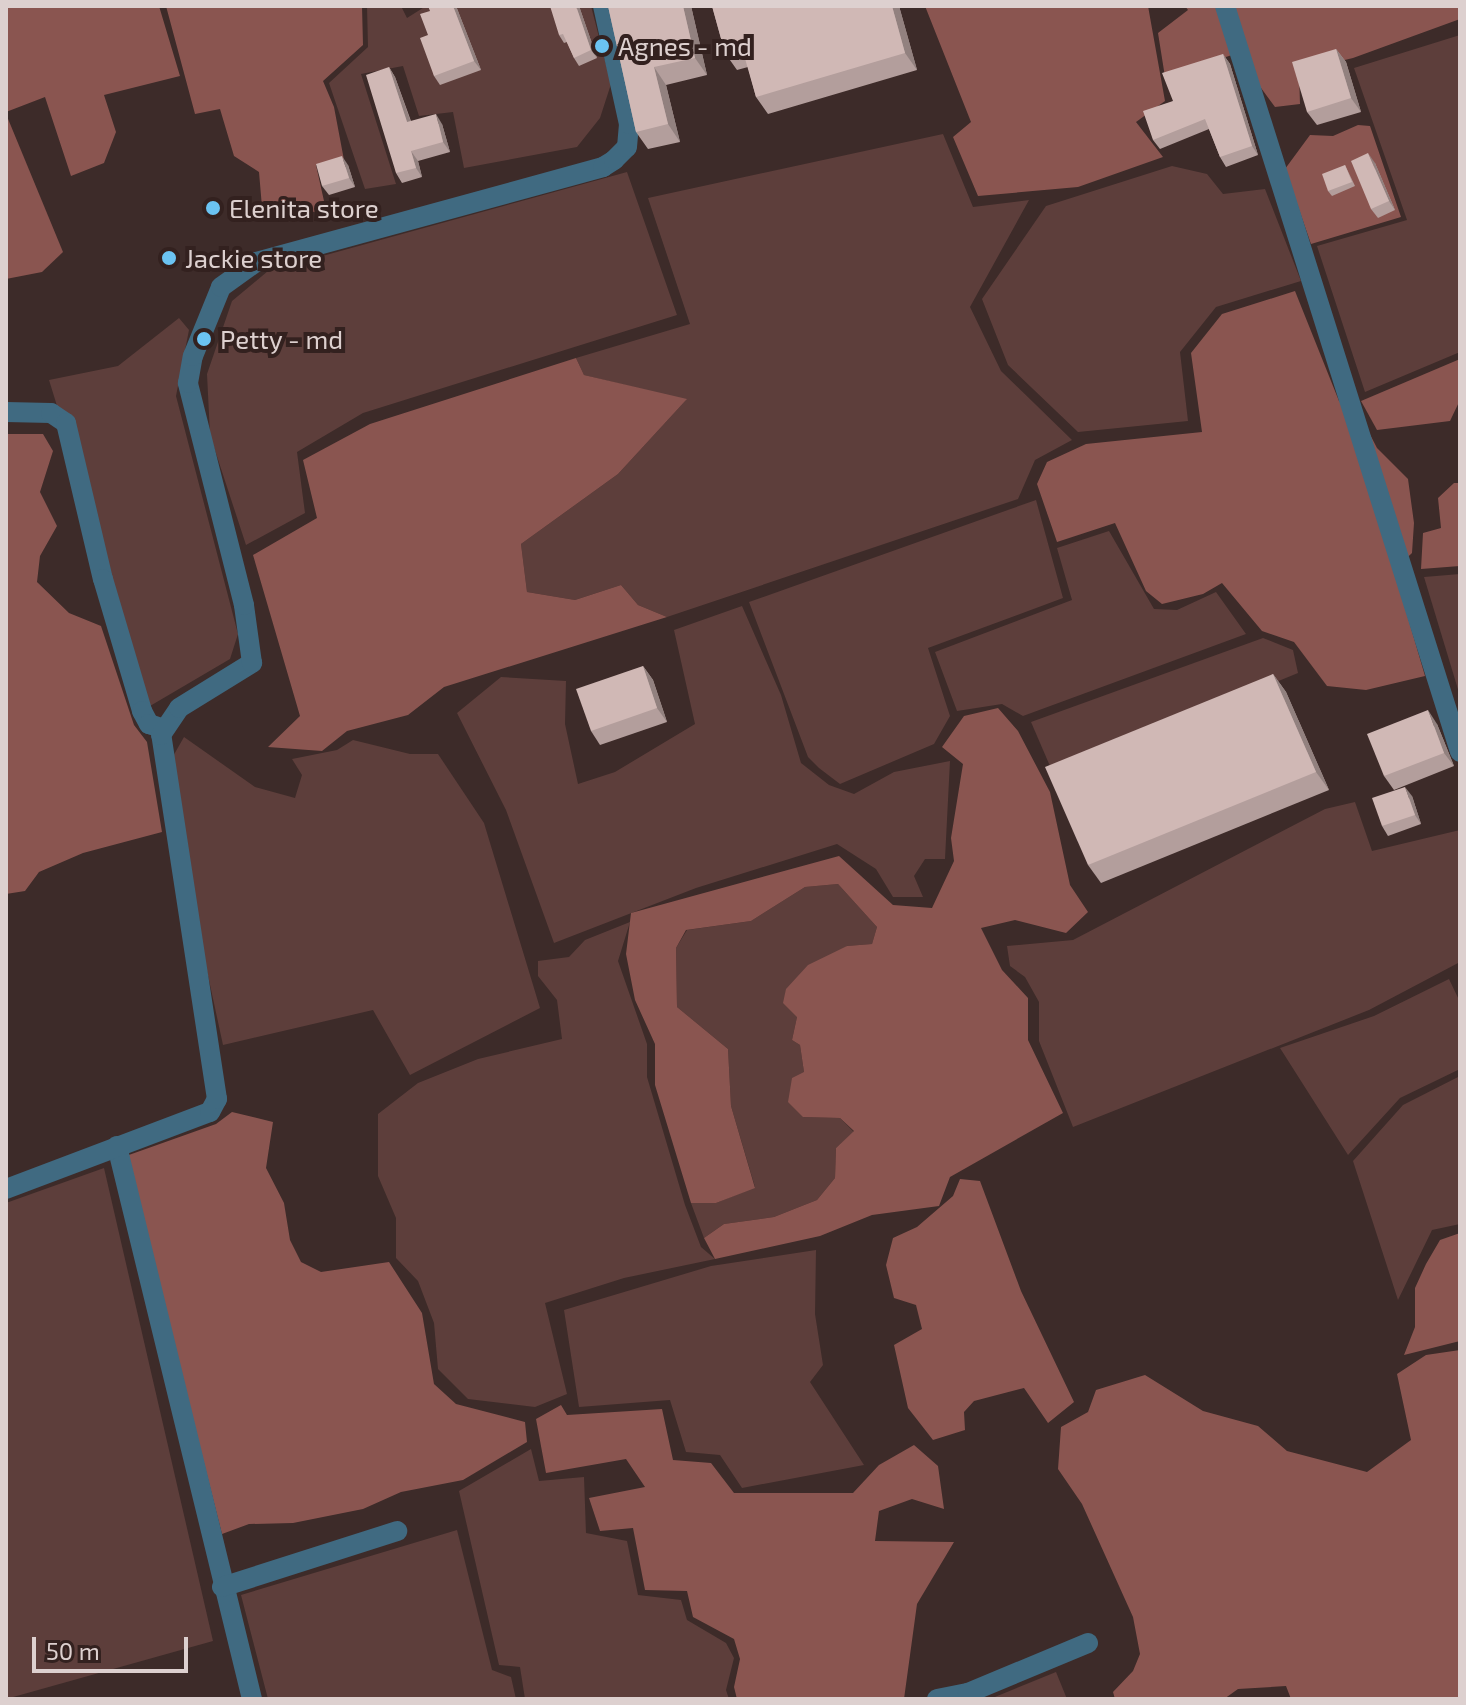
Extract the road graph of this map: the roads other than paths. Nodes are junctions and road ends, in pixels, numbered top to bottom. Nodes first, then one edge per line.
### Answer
1 (603, 6) edge
2 (1225, 6) edge
3 (6, 412) edge
4 (164, 729) junction
5 (1460, 752) edge
6 (117, 1146) junction
7 (6, 1189) edge
8 (397, 1531) dead end
9 (222, 1587) junction
10 (1088, 1643) dead end
11 (252, 1699) edge
12 (937, 1699) edge

1 - 4 street
2 - 5 street
3 - 4 street
4 - 6 street
6 - 7 street
6 - 9 street
8 - 9 street
9 - 11 street
10 - 12 street

